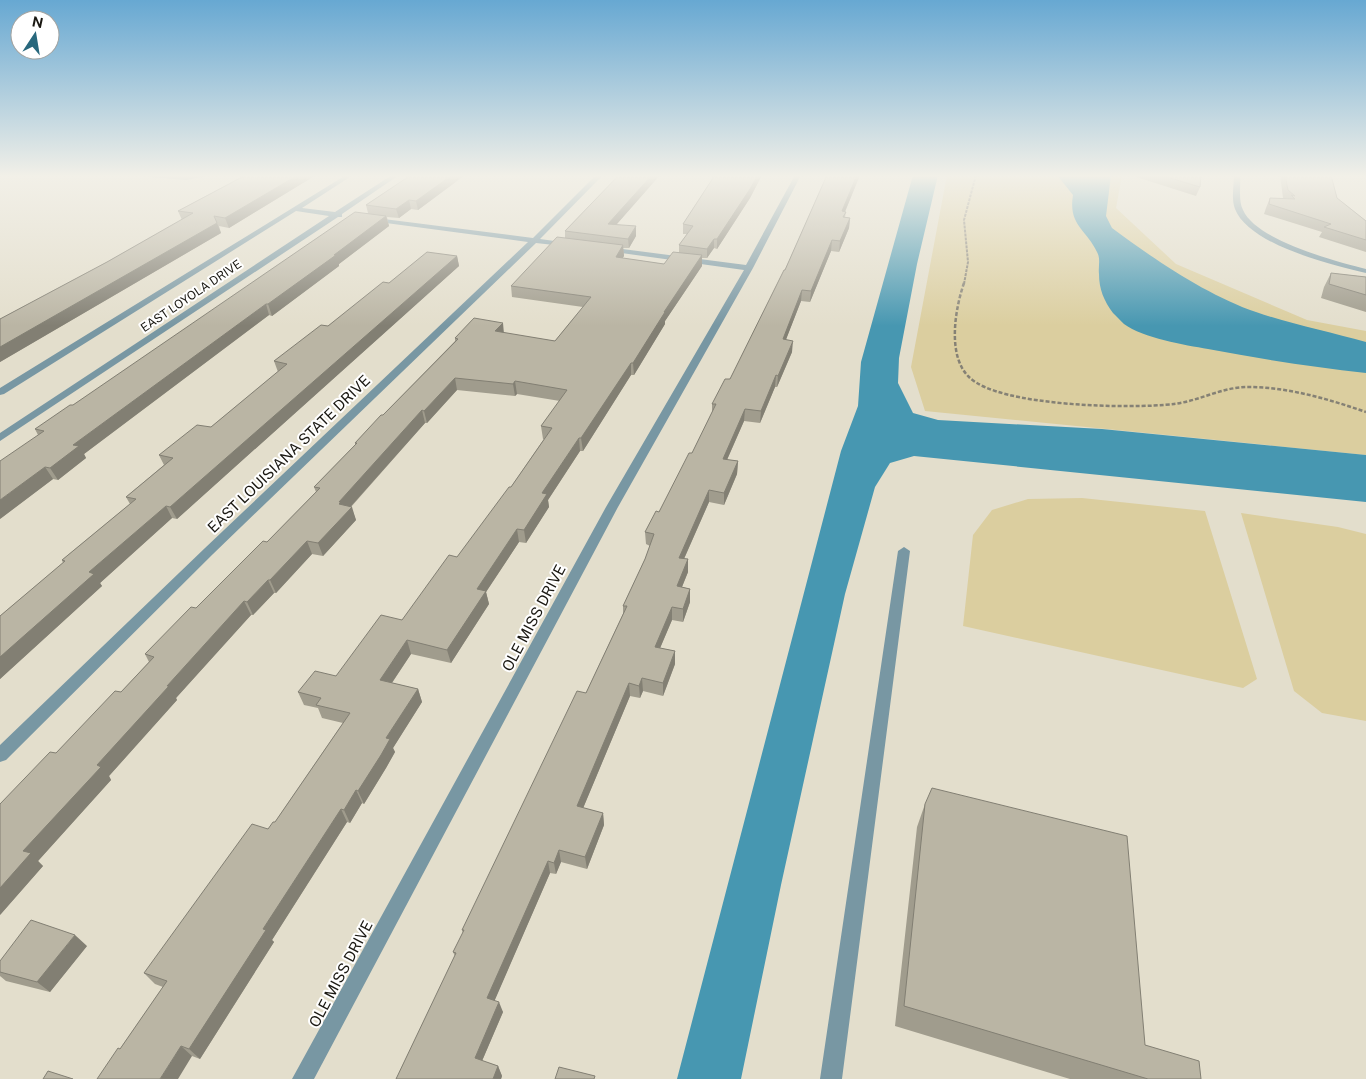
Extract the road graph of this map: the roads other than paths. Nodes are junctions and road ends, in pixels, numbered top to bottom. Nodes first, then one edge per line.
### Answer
1 (268, 225) edge
2 (324, 225) edge
3 (421, 225) edge
4 (550, 225) edge
5 (771, 225) edge
6 (1254, 225) edge
7 (535, 240) junction
8 (574, 245) edge
9 (593, 248) edge
10 (749, 268) junction
11 (1366, 271) edge
12 (0, 392) edge
13 (0, 438) edge
14 (904, 551) dead end
15 (0, 755) edge
16 (303, 1079) edge
17 (831, 1079) edge

1 - 12 street, EAST LOYOLA DRIVE
2 - 13 street, EAST LOYOLA DRIVE
3 - 7 street
4 - 7 street, EAST LOUISIANA STATE DRIVE
5 - 10 street, OLE MISS DRIVE
6 - 11 street
7 - 8 street
7 - 15 street, EAST LOUISIANA STATE DRIVE
9 - 10 street
10 - 16 street, OLE MISS DRIVE
14 - 17 street

